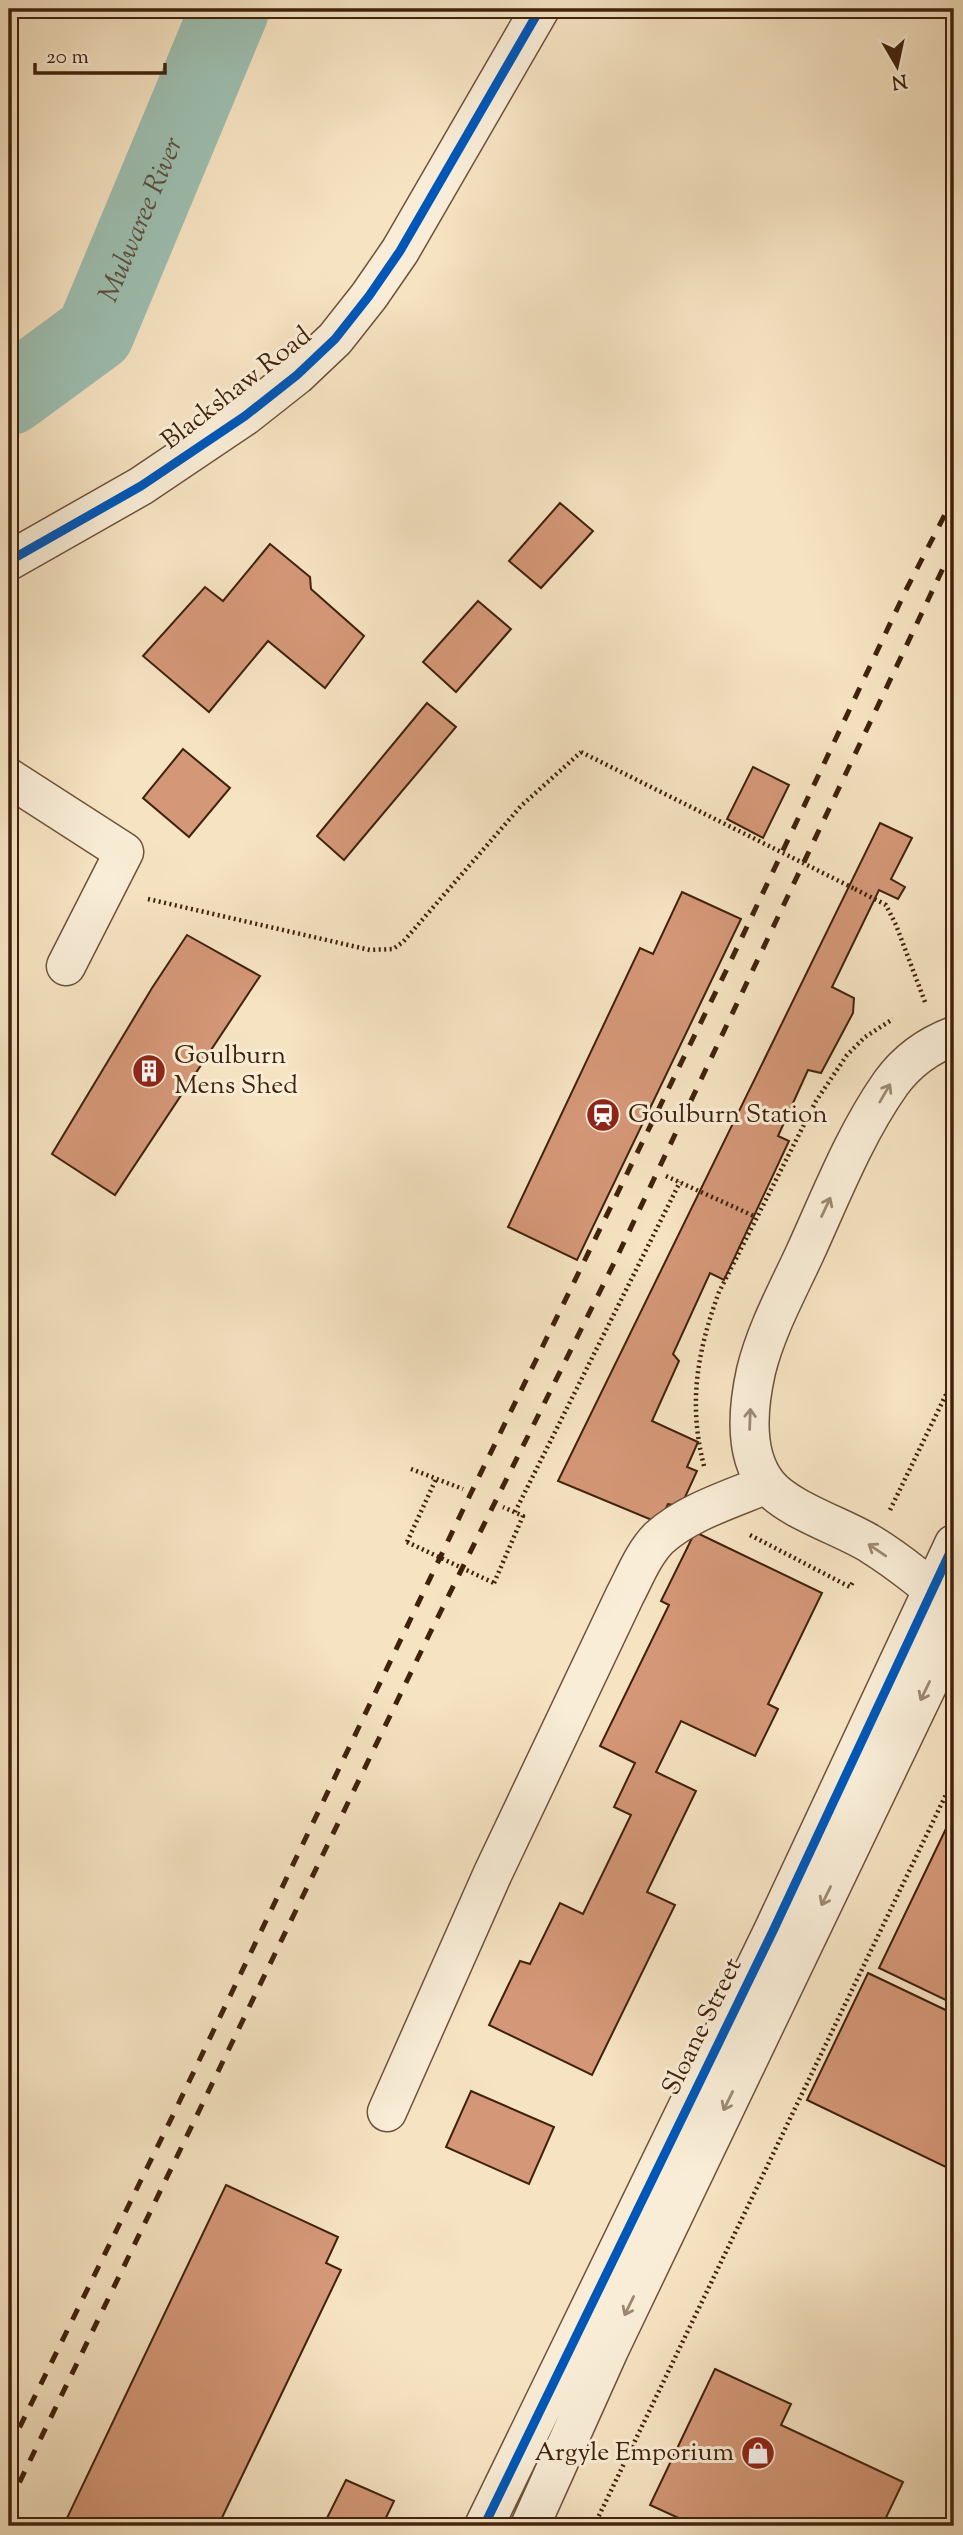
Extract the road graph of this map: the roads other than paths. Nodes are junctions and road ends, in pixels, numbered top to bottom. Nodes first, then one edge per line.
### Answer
1 (540, 9) edge
2 (9, 561) edge
3 (9, 778) edge
4 (66, 965) dead end
5 (954, 1036) edge
6 (767, 1484) junction
7 (954, 1544) edge
8 (943, 1599) edge
9 (954, 1630) edge
10 (387, 2112) dead end
11 (484, 2526) edge
12 (530, 2526) edge

1 - 2 street, Blackshaw Road
3 - 4 street
6 -> 5 street
8 -> 6 street
6 - 10 street
7 - 8 street, Sloane Street
8 - 11 street, Sloane Street
9 -> 12 street, Sloane Street

